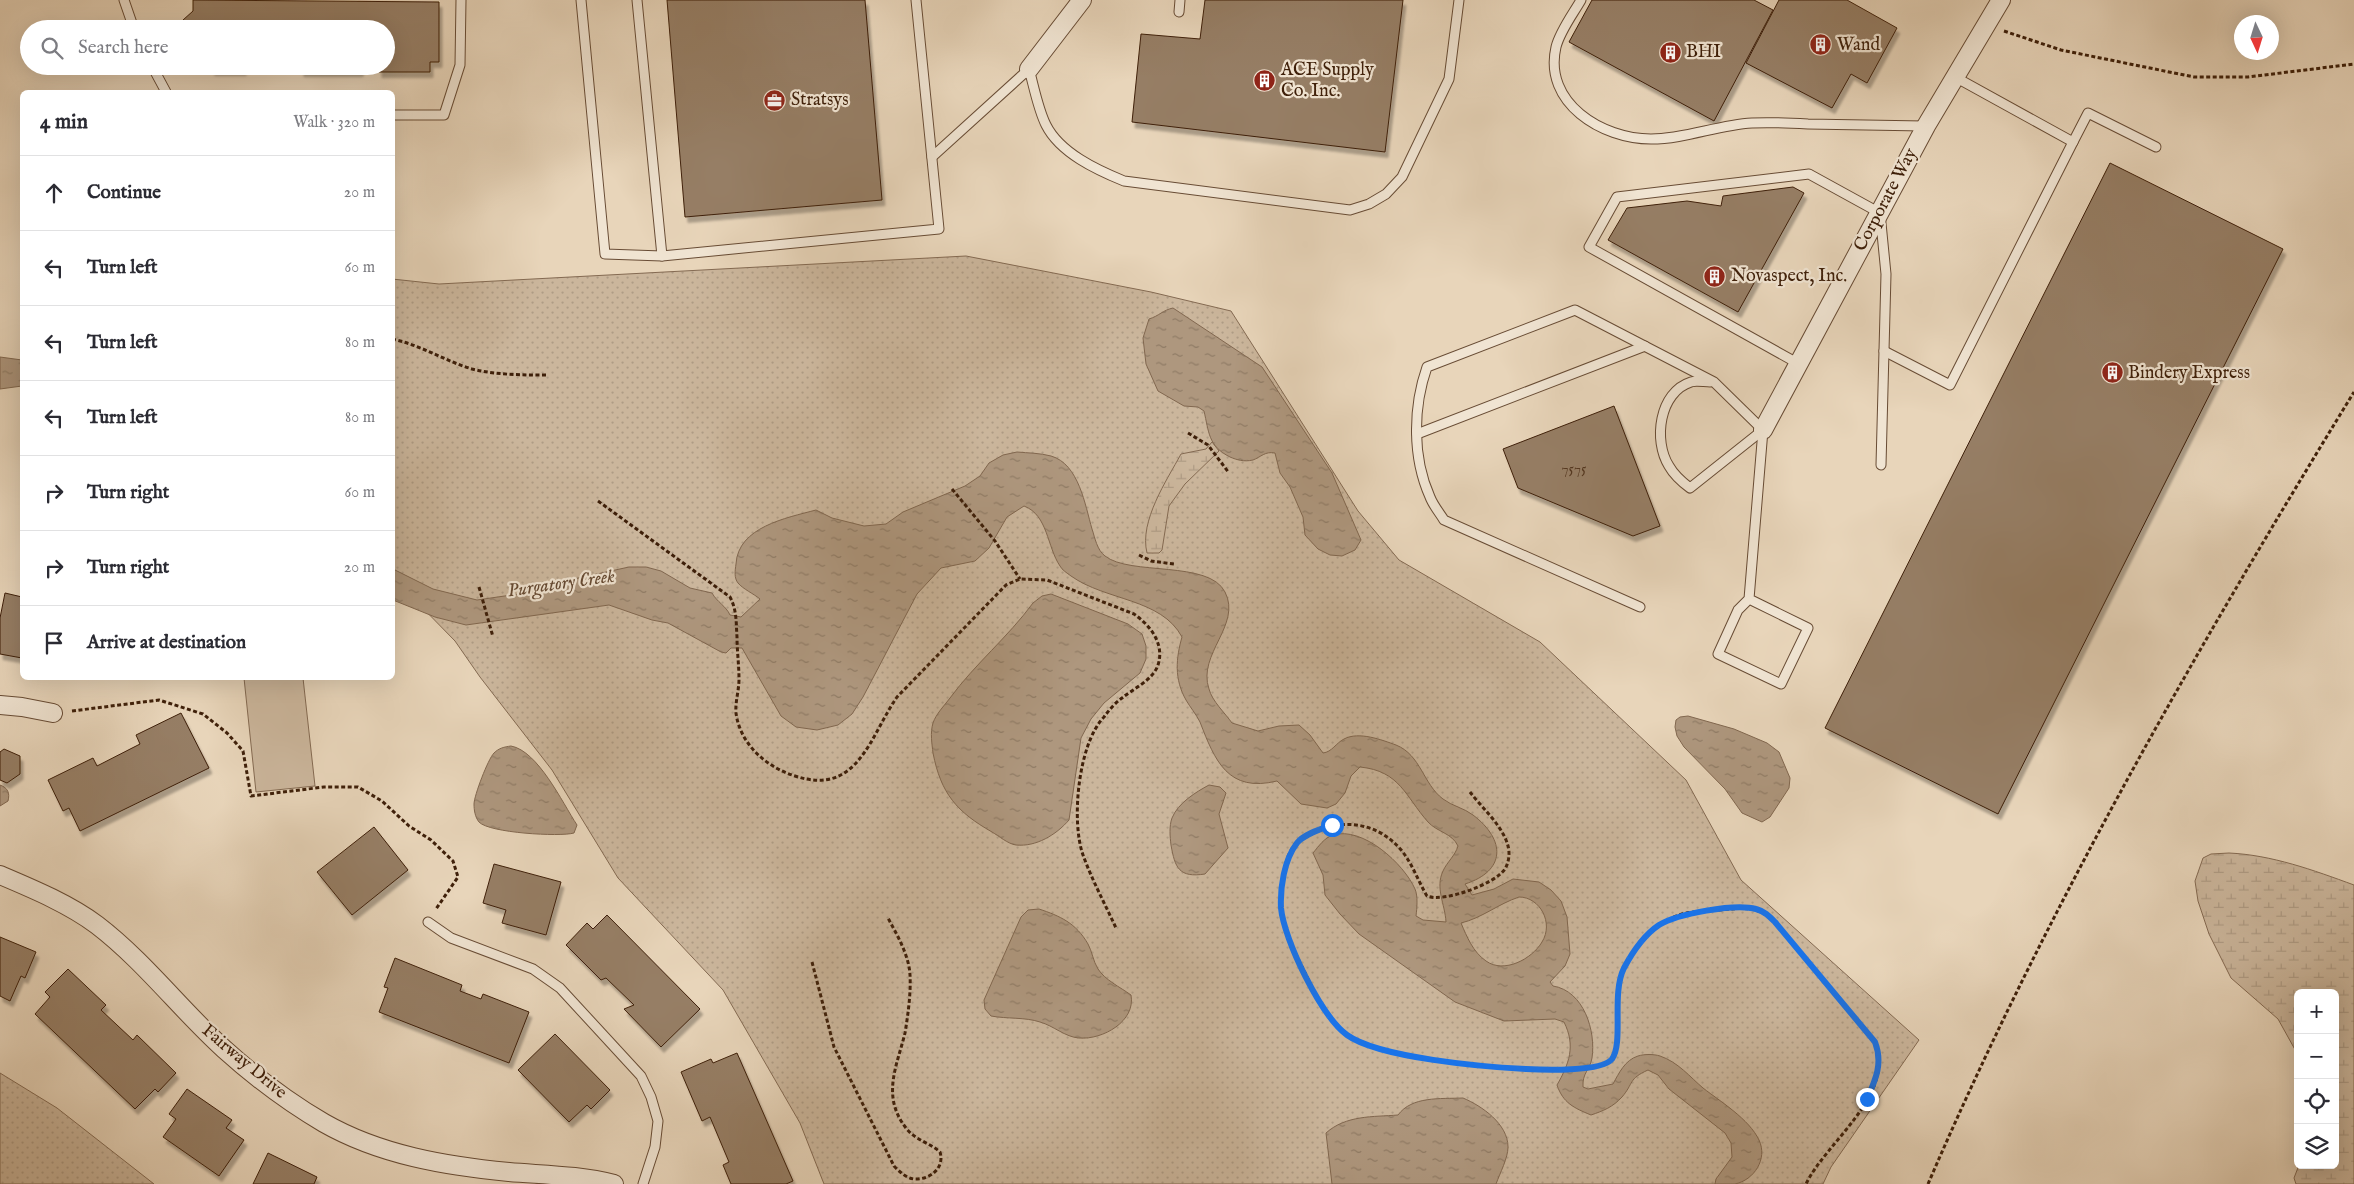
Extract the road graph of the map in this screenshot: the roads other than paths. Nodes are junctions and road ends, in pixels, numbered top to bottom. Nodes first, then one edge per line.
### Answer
1 (124, 0) edge
2 (461, 0) edge
3 (581, 0) edge
4 (637, 0) edge
5 (916, 0) edge
6 (1082, 0) edge
7 (1180, 0) edge
8 (1459, 0) edge
9 (1581, 0) edge
10 (2001, 0) edge
11 (1179, 12) dead end
12 (131, 20) edge
13 (1029, 70) junction
14 (157, 75) edge
15 (1954, 78) junction
16 (165, 90) edge
17 (395, 116) edge
18 (1926, 126) junction
19 (2073, 142) junction
20 (2156, 147) dead end
21 (932, 157) junction
22 (1880, 213) junction
23 (662, 256) junction
24 (1645, 346) junction
25 (1884, 351) junction
26 (1799, 364) junction
27 (1714, 382) junction
28 (1763, 430) junction
29 (1417, 434) junction
30 (1881, 465) dead end
31 (1749, 599) junction
32 (1640, 607) dead end
33 (0, 705) edge
34 (53, 714) road end
35 (0, 875) edge
36 (428, 922) road end
37 (614, 1184) edge
38 (643, 1184) edge

1 - 12 lane
2 - 17 lane
3 - 23 lane
4 - 23 lane
5 - 21 lane
6 - 13 street
7 - 11 lane
8 - 13 lane
9 - 18 lane
10 - 15 street, Corporate Way
13 - 21 lane
14 - 16 lane
15 - 18 street, Corporate Way
15 - 19 lane
18 - 22 street, Corporate Way
19 - 20 lane
19 - 25 lane
21 - 23 lane
22 - 25 lane
22 - 26 street, Corporate Way
22 - 26 lane
24 - 27 lane
24 - 29 lane
24 - 29 lane
25 - 30 lane
26 - 28 street, Corporate Way
27 - 28 lane
27 - 28 lane
28 - 31 lane
29 - 32 lane
31 - 31 lane
33 - 34 street
35 - 37 street, Fairway Drive
36 - 38 lane

